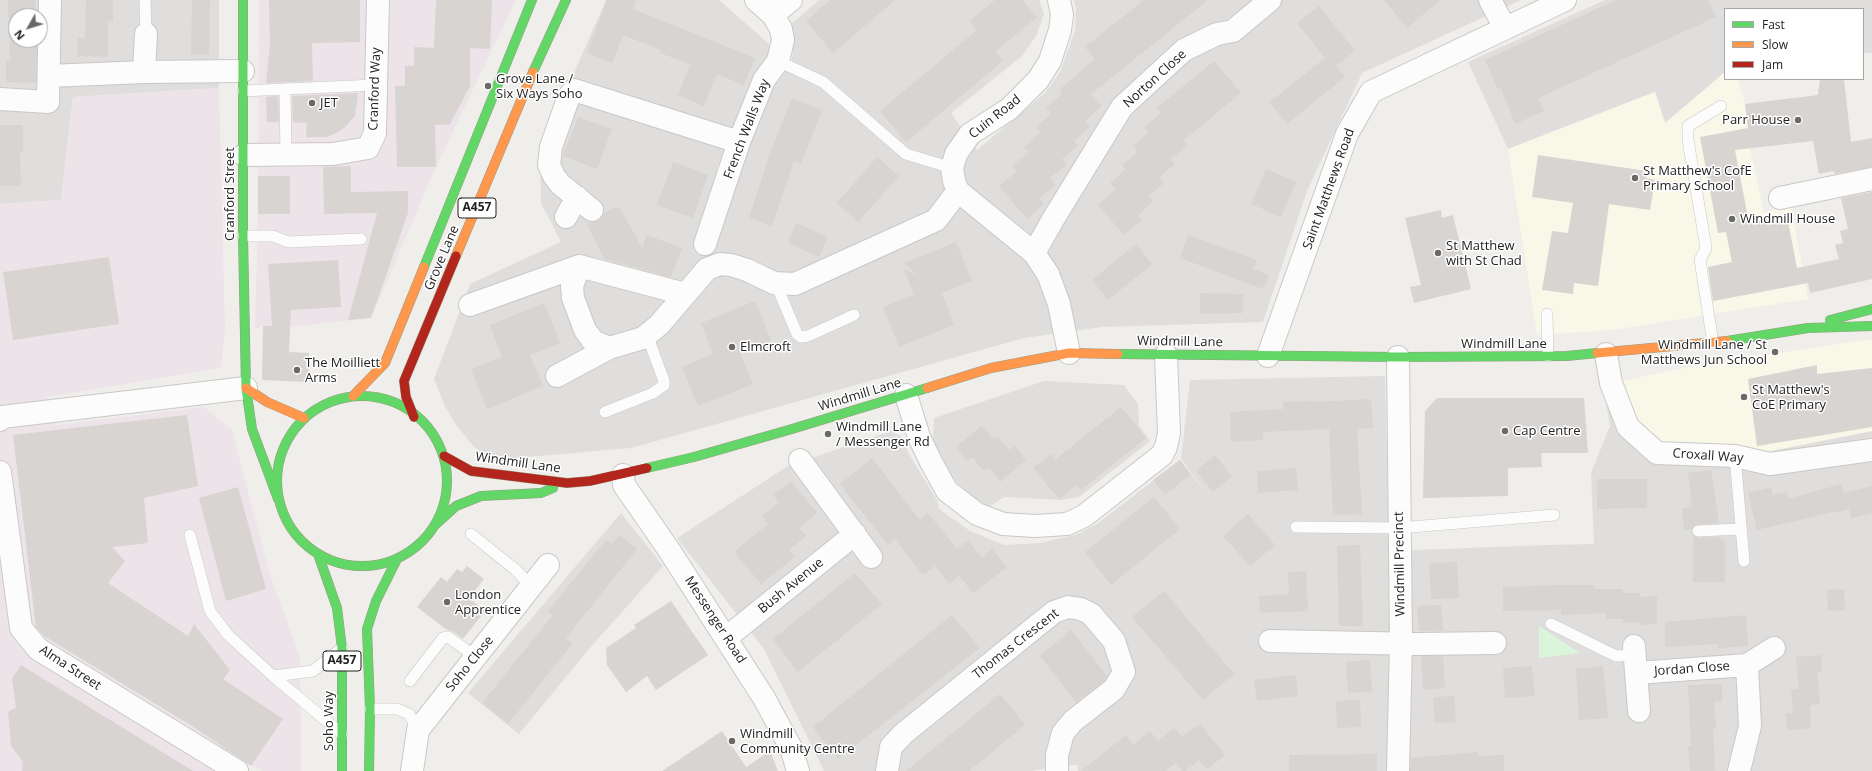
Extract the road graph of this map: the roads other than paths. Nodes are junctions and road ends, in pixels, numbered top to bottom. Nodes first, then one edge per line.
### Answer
1 (50, 0) edge
2 (145, 0) edge
3 (243, 0) edge
4 (378, 0) edge
5 (532, 0) edge
6 (566, 0) edge
7 (756, 0) edge
8 (791, 0) edge
9 (1059, 0) edge
10 (1270, 0) edge
11 (1490, 0) edge
12 (1565, 0) edge
13 (773, 15) junction
14 (1505, 28) junction
15 (146, 34) joint
16 (778, 60) junction
17 (144, 72) junction
18 (49, 76) junction
19 (243, 81) junction
20 (376, 85) junction
21 (285, 89) junction
22 (0, 99) edge
23 (1721, 106) dead end
24 (739, 142) junction
25 (286, 154) junction
26 (244, 155) junction
27 (952, 168) junction
28 (1872, 179) edge
29 (958, 191) junction
30 (1780, 198) dead end
31 (566, 217) dead end
32 (243, 236) junction
33 (361, 239) dead end
34 (1034, 253) junction
35 (706, 258) junction
36 (579, 266) junction
37 (776, 284) junction
38 (685, 294) junction
39 (470, 305) dead end
40 (1872, 309) edge
41 (1547, 314) dead end
42 (854, 315) dead end
43 (1872, 326) edge
44 (1808, 328) junction
45 (646, 335) junction
46 (1713, 343) junction
47 (609, 348) junction
48 (1069, 353) junction
49 (1606, 354) junction
50 (1166, 355) junction
51 (1268, 356) junction
52 (1548, 356) junction
53 (1398, 357) junction
54 (557, 376) dead end
55 (246, 388) junction
56 (906, 395) junction
57 (353, 396) junction
58 (605, 412) dead end
59 (414, 417) junction
60 (1, 418) edge
61 (304, 418) junction
62 (1872, 450) edge
63 (444, 456) junction
64 (1735, 456) junction
65 (800, 460) dead end
66 (0, 472) edge
67 (623, 475) junction
68 (567, 483) junction
69 (278, 499) junction
70 (1554, 514) dead end
71 (435, 525) junction
72 (1296, 527) dead end
73 (1399, 528) junction
74 (1740, 529) junction
75 (1698, 531) dead end
76 (471, 534) dead end
77 (855, 534) junction
78 (190, 536) dead end
79 (318, 554) junction
80 (871, 557) dead end
81 (397, 559) junction
82 (1744, 561) dead end
83 (548, 565) dead end
84 (531, 587) junction
85 (1551, 624) dead end
86 (726, 638) junction
87 (1270, 641) dead end
88 (1401, 643) junction
89 (1495, 643) dead end
90 (342, 648) junction
91 (1774, 648) dead end
92 (476, 657) junction
93 (1635, 658) junction
94 (1747, 665) junction
95 (273, 676) junction
96 (410, 681) dead end
97 (370, 709) junction
98 (1639, 711) dead end
99 (418, 730) junction
100 (343, 735) junction
101 (237, 771) edge
102 (342, 771) edge
103 (369, 771) edge
104 (412, 771) edge
105 (798, 771) edge
106 (887, 771) edge
107 (1057, 771) edge
108 (1398, 771) edge
109 (1739, 771) edge

1 - 18 street
2 - 15 lane
3 - 19 main road, Cranford Street
4 - 20 street, Cranford Way
5 - 57 main road, Grove Lane / A457
6 - 59 main road, Grove Lane / A457
7 - 13 street, French Walls Way
8 - 13 street
9 - 27 street, Cuin Road
10 - 34 street, Norton Close
11 - 14 street
12 - 14 street, Saint Matthews Road
13 - 16 street, French Walls Way
14 - 51 street, Saint Matthews Road
15 - 17 street
16 - 24 street, French Walls Way
16 - 27 lane
17 - 18 street
17 - 19 street
18 - 22 street
19 - 21 lane
19 - 26 main road, Cranford Street
20 - 21 lane
20 - 25 street, Cranford Way
21 - 25 lane
23 - 46 lane
24 - 31 street
24 - 35 street, French Walls Way
25 - 26 street, Cranford Way
26 - 32 main road, Cranford Street
27 - 29 street
28 - 30 street
29 - 34 street
29 - 37 street
32 - 33 lane
32 - 55 main road, Cranford Street
34 - 48 street
35 - 37 street
35 - 38 street, French Walls Way
36 - 38 street
36 - 39 street
36 - 47 street
37 - 42 lane
38 - 45 street, French Walls Way
40 - 44 main road, Windmill Lane
41 - 52 lane
43 - 44 main road, Windmill Lane
44 - 46 main road, Windmill Lane
45 - 47 street, French Walls Way
45 - 58 lane
46 - 49 main road, Windmill Lane
47 - 54 street, French Walls Way
48 - 50 main road, Windmill Lane
48 - 56 main road, Windmill Lane
49 - 52 main road, Windmill Lane
49 - 64 street, Croxall Way
50 - 51 main road, Windmill Lane
50 - 56 street
51 - 53 main road, Windmill Lane
52 - 53 main road, Windmill Lane
53 - 73 street, Windmill Precinct
55 - 60 street
55 - 61 main road
55 - 69 main road, Cranford Street
56 - 67 main road, Windmill Lane
57 - 59 main road
57 - 61 main road
59 - 63 main road
61 - 69 main road
62 - 64 street, Croxall Way
63 - 68 main road, Windmill Lane
63 - 71 main road
64 - 74 lane
65 - 77 street
66 - 101 street, Alma Street
67 - 68 main road, Windmill Lane
67 - 86 street, Messenger Road
68 - 71 main road, Windmill Lane
69 - 79 main road, Cranford Street
70 - 73 lane
71 - 81 main road
72 - 73 lane
73 - 88 street, Windmill Precinct
74 - 75 lane
74 - 82 lane
76 - 84 lane
77 - 80 street
77 - 86 street, Bush Avenue
78 - 95 lane
79 - 81 main road
79 - 90 main road, Soho Way / A457
81 - 97 main road, A457
83 - 84 street, Soho Close
84 - 92 street, Soho Close
85 - 93 lane
86 - 105 street, Messenger Road
87 - 88 street
88 - 89 street
88 - 108 street, Windmill Precinct
90 - 95 lane
90 - 100 main road, Soho Way / A457
91 - 94 street, Jordan Close
92 - 96 lane
92 - 99 street, Soho Close
93 - 94 street, Jordan Close
93 - 98 street, Jordan Close
94 - 109 street, Jordan Close
95 - 100 lane
97 - 99 lane
97 - 103 main road, A457
99 - 104 street
100 - 102 main road, Soho Way / A457
106 - 107 street, Thomas Crescent

